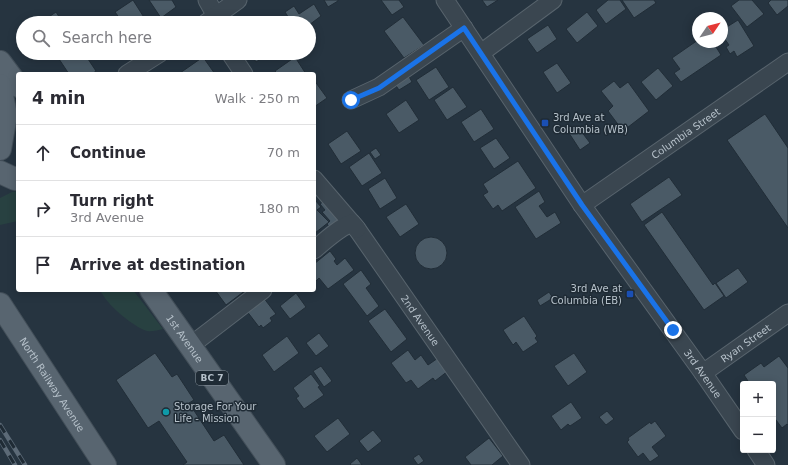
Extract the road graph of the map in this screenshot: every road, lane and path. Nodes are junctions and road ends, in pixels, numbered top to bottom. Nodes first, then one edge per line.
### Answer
1 (207, 0) edge
2 (238, 0) edge
3 (445, 0) edge
4 (553, 0) edge
5 (212, 16) edge
6 (219, 16) edge
7 (464, 28) junction
8 (481, 53) junction
9 (149, 60) edge
10 (235, 60) edge
11 (0, 62) edge
12 (788, 62) edge
13 (130, 72) edge
14 (243, 72) edge
15 (16, 83) edge
16 (0, 85) edge
17 (351, 100) dead end
18 (0, 149) edge
19 (16, 150) edge
20 (0, 164) edge
21 (0, 172) edge
22 (16, 179) edge
23 (316, 181) edge
24 (582, 205) junction
25 (355, 226) junction
26 (316, 248) edge
27 (151, 292) edge
28 (260, 292) edge
29 (0, 304) edge
30 (788, 313) edge
31 (190, 346) junction
32 (703, 373) junction
33 (740, 427) edge
34 (758, 453) edge
35 (105, 465) edge
36 (274, 465) edge
37 (521, 465) edge
38 (766, 465) edge

1 - 5 street
2 - 6 street
3 - 7 street, 3rd Avenue
4 - 8 street
7 - 8 street, 3rd Avenue
7 - 17 street
8 - 24 street, 3rd Avenue
9 - 13 street
10 - 14 street
11 - 15 main road
12 - 24 street, Columbia Street
16 - 18 main road
19 - 20 main road
21 - 22 main road
23 - 25 street, 2nd Avenue
24 - 32 street, 3rd Avenue
25 - 26 street
25 - 37 street, 2nd Avenue
27 - 31 main road, 1st Avenue / BC 7
28 - 31 street
29 - 35 main road, North Railway Avenue
30 - 32 street, Ryan Street
31 - 36 main road, 1st Avenue / BC 7
32 - 33 street, 3rd Avenue
34 - 38 street

